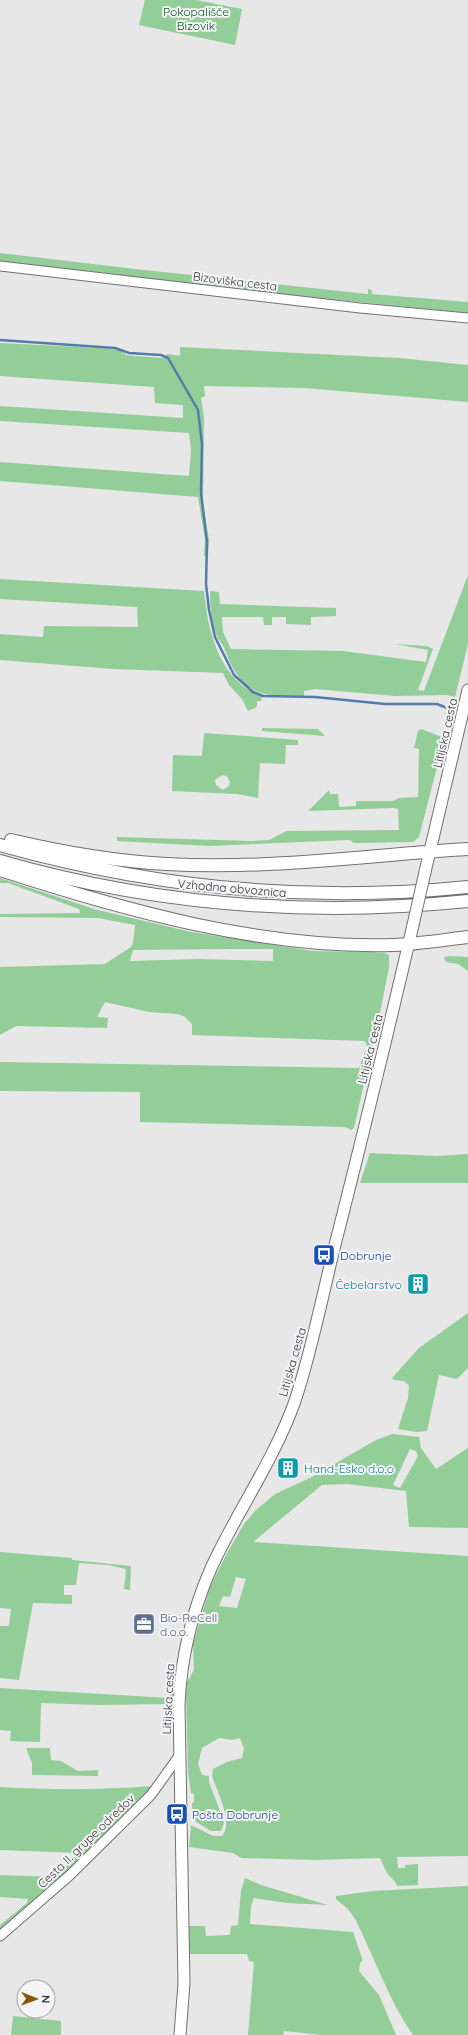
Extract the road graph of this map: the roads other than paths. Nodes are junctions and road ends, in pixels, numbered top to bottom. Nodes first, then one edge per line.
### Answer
1 (0, 266) edge
2 (468, 318) edge
3 (468, 690) edge
4 (0, 837) edge
5 (0, 845) edge
6 (468, 849) edge
7 (430, 851) junction
8 (0, 860) edge
9 (0, 870) edge
10 (468, 887) edge
11 (468, 901) edge
12 (468, 937) edge
13 (409, 944) junction
14 (179, 1756) junction
15 (0, 1936) edge
16 (180, 2035) edge

1 - 2 street, Bizoviška cesta
3 - 7 main road, Litijska cesta
4 - 7 highway
5 - 10 highway, Vzhodna obvoznica
6 - 7 highway
7 - 13 main road, Litijska cesta, bridge
8 - 11 highway, Vzhodna obvoznica
9 - 13 highway
12 - 13 highway
13 - 14 main road, Litijska cesta
14 - 15 street, Cesta II. grupe odredov
14 - 16 main road, Litijska cesta

